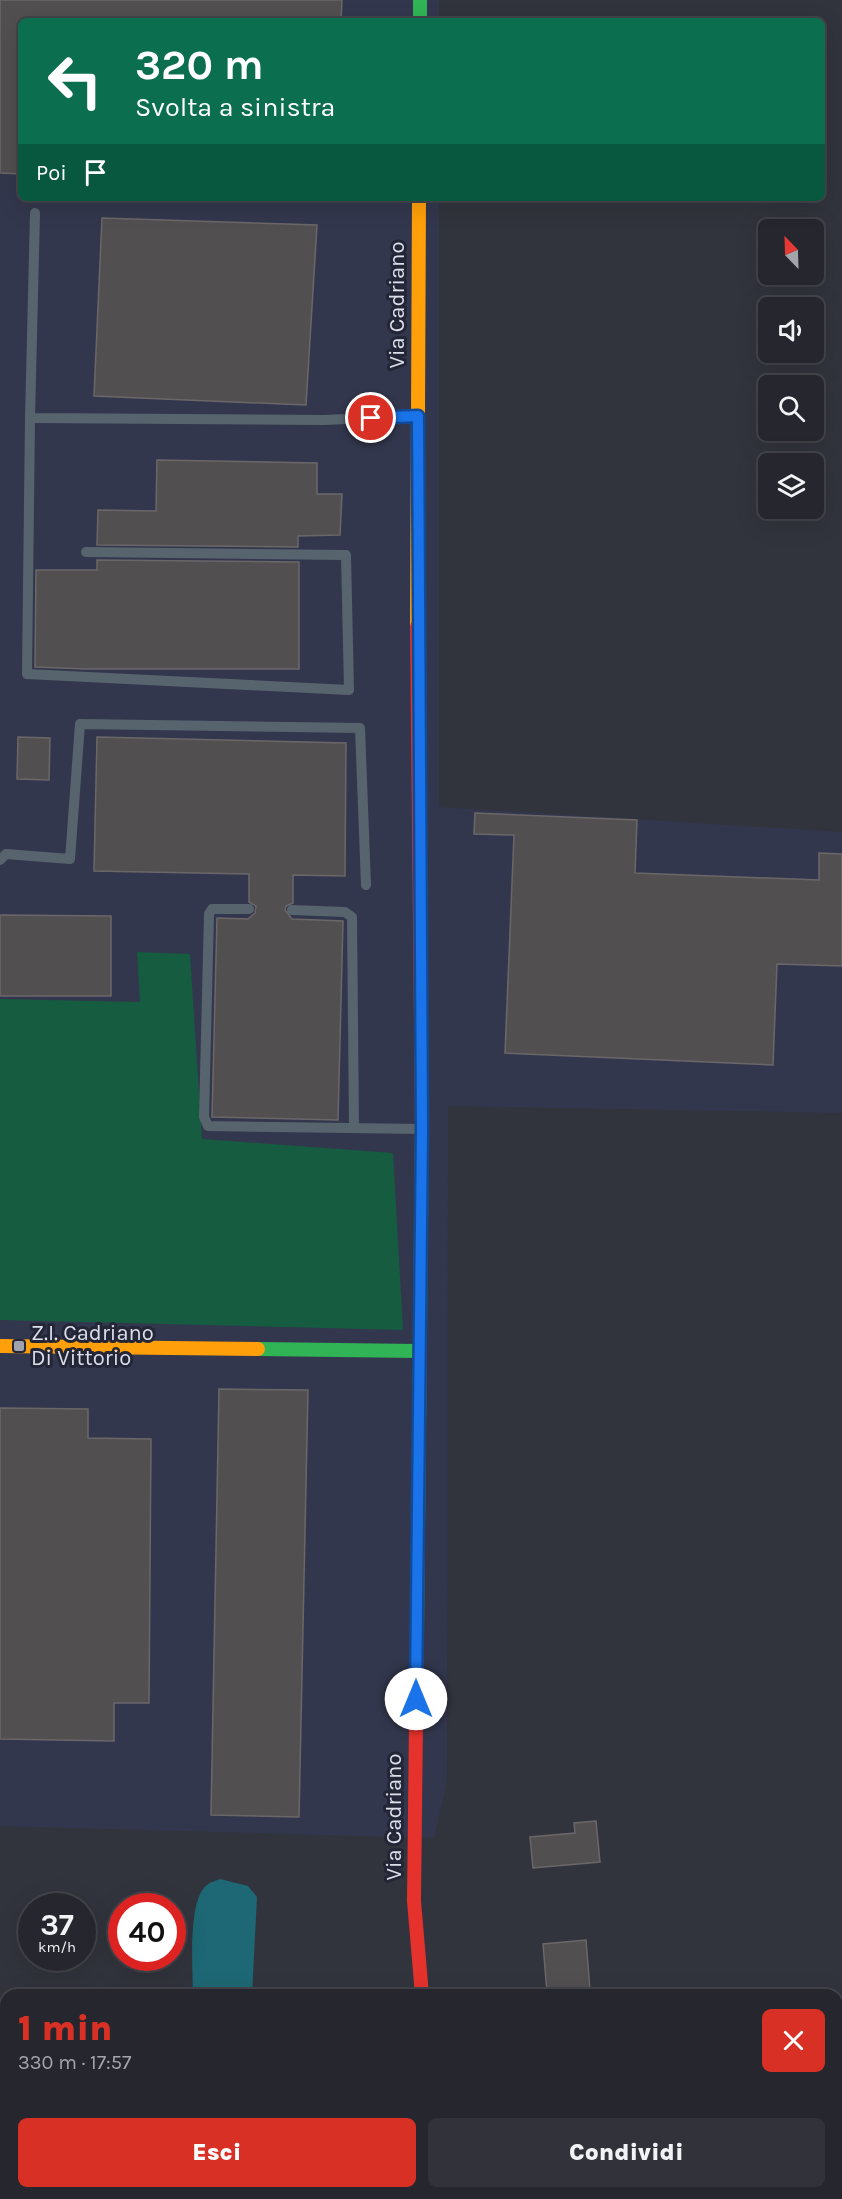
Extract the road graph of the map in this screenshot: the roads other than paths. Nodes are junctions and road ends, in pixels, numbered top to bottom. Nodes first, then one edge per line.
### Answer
1 (420, 0) edge
2 (420, 18) edge
3 (419, 201) edge
4 (35, 213) dead end
5 (418, 416) junction
6 (30, 418) junction
7 (86, 552) dead end
8 (0, 860) edge
9 (366, 885) dead end
10 (249, 909) dead end
11 (292, 910) dead end
12 (354, 1126) junction
13 (422, 1129) junction
14 (0, 1346) edge
15 (418, 1351) junction
16 (421, 1989) edge

1 - 2 street
3 - 5 street, Via Cadriano
4 - 6 lane
5 - 6 lane
5 - 13 street, Via Cadriano
6 - 7 lane
8 - 9 lane
10 - 12 lane
11 - 12 lane
12 - 13 lane
13 - 15 street, Via Cadriano
14 - 15 street
15 - 16 street, Via Cadriano

